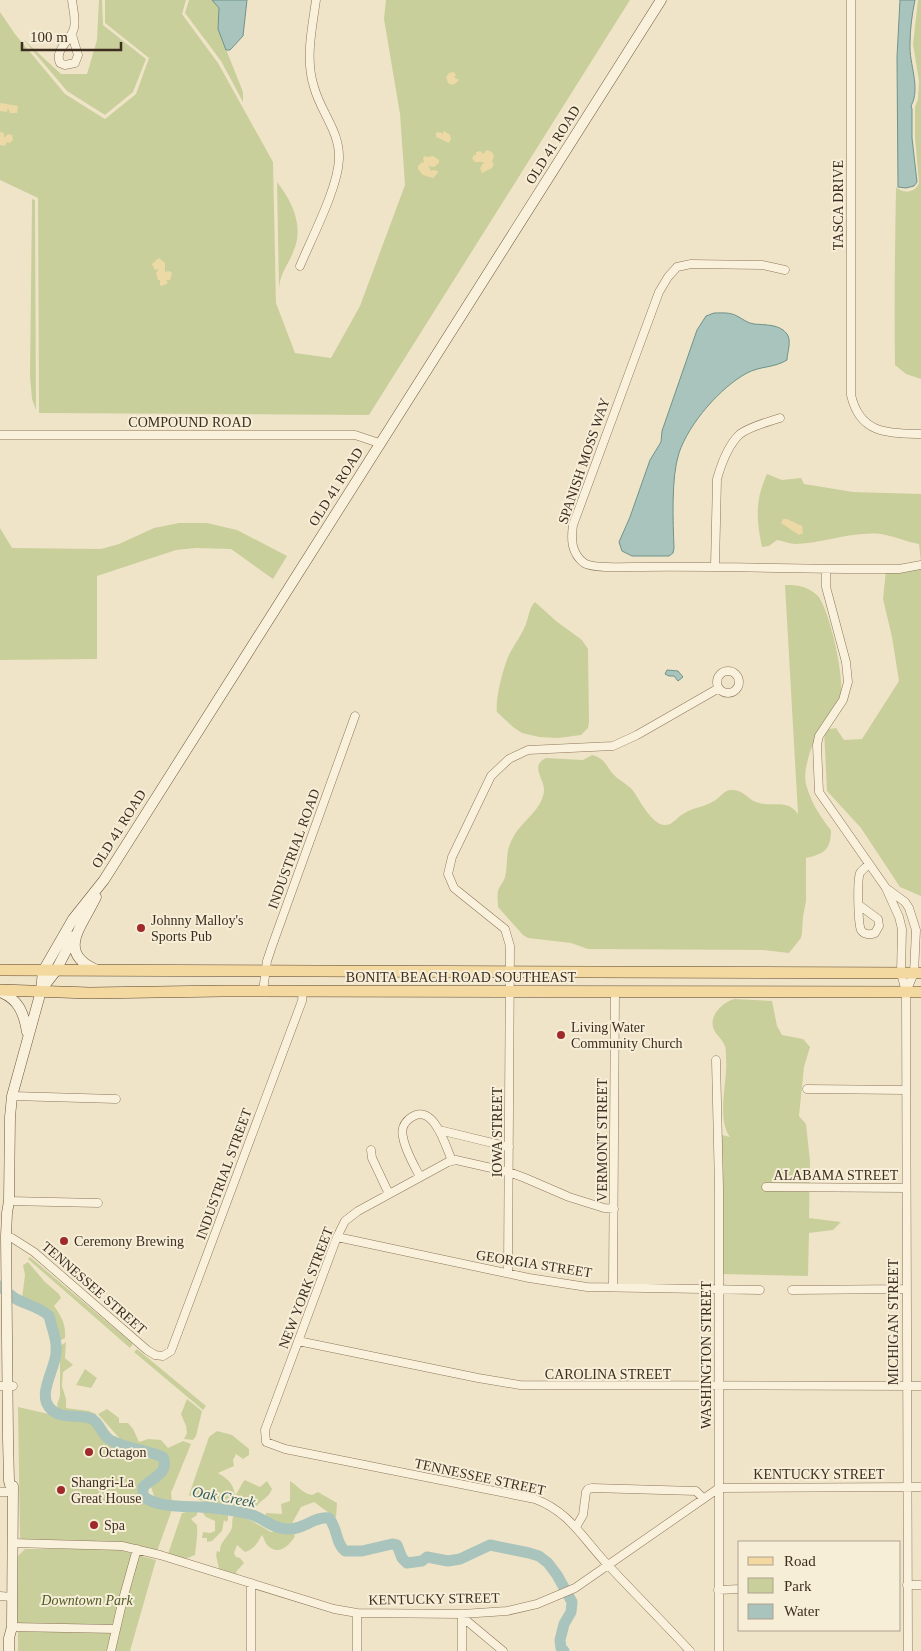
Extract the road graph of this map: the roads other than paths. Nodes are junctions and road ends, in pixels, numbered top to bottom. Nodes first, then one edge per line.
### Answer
1 (72, 0) edge
2 (316, 0) edge
3 (661, 0) edge
4 (851, 0) edge
5 (72, 35) dead end
6 (300, 266) dead end
7 (785, 270) dead end
8 (780, 418) dead end
9 (921, 434) edge
10 (0, 435) edge
11 (379, 443) junction
12 (921, 565) edge
13 (715, 566) junction
14 (826, 569) junction
15 (719, 688) dead end
16 (355, 716) dead end
17 (869, 864) junction
18 (104, 880) junction
19 (886, 888) junction
20 (859, 904) dead end
21 (918, 930) edge
22 (902, 931) junction
23 (74, 936) junction
24 (0, 970) edge
25 (43, 971) junction
26 (101, 971) junction
27 (266, 971) junction
28 (55, 972) junction
29 (509, 972) junction
30 (901, 973) junction
31 (918, 973) edge
32 (41, 990) junction
33 (0, 991) edge
34 (263, 991) junction
35 (303, 992) junction
36 (510, 992) junction
37 (615, 992) junction
38 (906, 992) junction
39 (921, 992) edge
40 (28, 1037) junction
41 (716, 1060) dead end
42 (807, 1089) dead end
43 (906, 1090) junction
44 (12, 1096) junction
45 (116, 1099) dead end
46 (439, 1130) junction
47 (509, 1147) junction
48 (371, 1150) dead end
49 (452, 1161) junction
50 (509, 1172) junction
51 (420, 1177) junction
52 (766, 1187) dead end
53 (906, 1188) junction
54 (389, 1194) junction
55 (9, 1201) junction
56 (98, 1203) dead end
57 (614, 1209) junction
58 (336, 1237) junction
59 (12, 1238) junction
60 (508, 1273) junction
61 (9, 1278) junction
62 (613, 1287) junction
63 (906, 1289) junction
64 (718, 1290) junction
65 (760, 1290) dead end
66 (792, 1290) dead end
67 (298, 1341) junction
68 (158, 1356) joint
69 (7, 1386) edge
70 (906, 1386) junction
71 (921, 1386) edge
72 (719, 1387) junction
73 (266, 1442) joint
74 (907, 1486) junction
75 (921, 1487) edge
76 (719, 1488) junction
77 (0, 1492) edge
78 (12, 1492) junction
79 (702, 1498) junction
80 (576, 1527) junction
81 (12, 1543) junction
82 (137, 1549) junction
83 (608, 1565) junction
84 (251, 1583) junction
85 (907, 1585) junction
86 (921, 1585) edge
87 (738, 1589) edge
88 (718, 1590) junction
89 (0, 1596) edge
90 (12, 1597) junction
91 (357, 1613) junction
92 (462, 1614) junction
93 (12, 1627) junction
94 (116, 1629) junction
95 (9, 1651) edge
96 (16, 1651) edge
97 (111, 1651) edge
98 (251, 1651) edge
99 (357, 1651) edge
100 (462, 1651) edge
101 (503, 1651) edge
102 (690, 1651) edge
103 (719, 1651) edge
104 (908, 1651) edge

1 - 5 street
2 - 6 street
3 - 11 street, OLD 41 ROAD
4 - 9 street, TASCA DRIVE
7 - 13 street, SPANISH MOSS WAY
8 - 13 street
10 - 11 street, COMPOUND ROAD
11 - 18 street, OLD 41 ROAD
12 - 14 street, SPANISH MOSS WAY
13 - 14 street, SPANISH MOSS WAY
14 - 17 street
15 - 29 street, IOWA STREET
16 - 27 street, INDUSTRIAL ROAD
17 - 19 street
17 - 20 street
18 - 23 street, OLD 41 ROAD
18 - 25 street, OLD 41 ROAD
19 - 21 street
19 - 22 street
21 - 22 street
21 - 31 street
22 - 30 street
23 - 26 street
23 - 28 street, OLD 41 ROAD
24 - 25 main road, BONITA BEACH ROAD SOUTHEAST
25 - 28 main road, BONITA BEACH ROAD SOUTHEAST
25 - 32 street, OLD 41 ROAD
26 - 27 main road, BONITA BEACH ROAD SOUTHEAST
26 - 28 main road, BONITA BEACH ROAD SOUTHEAST
27 - 29 main road, BONITA BEACH ROAD SOUTHEAST
27 - 34 street, INDUSTRIAL ROAD
28 - 32 street, OLD 41 ROAD
29 - 30 main road, BONITA BEACH ROAD SOUTHEAST
29 - 36 street, IOWA STREET
30 - 31 main road, BONITA BEACH ROAD SOUTHEAST
30 - 38 street
31 - 38 street
32 - 33 main road, BONITA BEACH ROAD SOUTHEAST
32 - 34 main road, BONITA BEACH ROAD SOUTHEAST
32 - 40 street, OLD 41 ROAD
33 - 40 street
34 - 35 main road, BONITA BEACH ROAD SOUTHEAST
35 - 36 main road, BONITA BEACH ROAD SOUTHEAST
35 - 68 street, INDUSTRIAL STREET
36 - 37 main road, BONITA BEACH ROAD SOUTHEAST
36 - 47 street, IOWA STREET
37 - 38 main road, BONITA BEACH ROAD SOUTHEAST
37 - 57 street, VERMONT STREET
38 - 39 main road, BONITA BEACH ROAD SOUTHEAST
38 - 43 street, MICHIGAN STREET
40 - 44 street, OLD 41 ROAD
41 - 64 street, WASHINGTON STREET
42 - 43 street
43 - 53 street, MICHIGAN STREET
44 - 45 street
44 - 55 street, OLD 41 ROAD
46 - 47 street
46 - 49 street
46 - 51 street
47 - 50 street, IOWA STREET
48 - 54 street
49 - 50 street
49 - 51 street, NEW YORK STREET
50 - 57 street
50 - 60 street, IOWA STREET
51 - 54 street, NEW YORK STREET
52 - 53 street, ALABAMA STREET
53 - 63 street, MICHIGAN STREET
54 - 58 street, NEW YORK STREET
55 - 56 street
55 - 59 street, OLD 41 ROAD
55 - 61 street, OLD 41 ROAD
57 - 62 street, VERMONT STREET
58 - 60 street, GEORGIA STREET
58 - 67 street, NEW YORK STREET
59 - 61 street, OLD 41 ROAD
59 - 68 street, TENNESSEE STREET
60 - 62 street, GEORGIA STREET
61 - 69 street, OLD 41 ROAD
62 - 64 street, GEORGIA STREET
63 - 66 street
63 - 70 street, MICHIGAN STREET
64 - 65 street, GEORGIA STREET
64 - 72 street, WASHINGTON STREET
67 - 72 street, CAROLINA STREET
67 - 73 street, NEW YORK STREET
69 - 78 street, OLD 41 ROAD
70 - 71 street, CAROLINA STREET
70 - 72 street, CAROLINA STREET
70 - 74 street, MICHIGAN STREET
72 - 76 street, WASHINGTON STREET
73 - 80 street, TENNESSEE STREET
74 - 75 street, KENTUCKY STREET
74 - 76 street, KENTUCKY STREET
74 - 85 street, MICHIGAN STREET
76 - 79 street, KENTUCKY STREET
76 - 88 street, WASHINGTON STREET
77 - 78 street
78 - 81 street, OLD 41 ROAD
79 - 80 street
79 - 83 street, KENTUCKY STREET
80 - 83 street, TENNESSEE STREET
81 - 82 street, KENTUCKY STREET
81 - 90 street, OLD 41 ROAD
82 - 84 street, KENTUCKY STREET
82 - 94 street
83 - 92 street, KENTUCKY STREET
83 - 102 street, TENNESSEE STREET
84 - 91 street, KENTUCKY STREET
84 - 98 street
85 - 86 street
85 - 104 street, MICHIGAN STREET
87 - 88 street
88 - 103 street, WASHINGTON STREET
89 - 90 street
90 - 93 street, OLD 41 ROAD
91 - 92 street, KENTUCKY STREET
91 - 99 street
92 - 100 street
92 - 101 street
93 - 94 street
93 - 95 street, OLD 41 ROAD
93 - 96 street, OLD 41 ROAD
94 - 97 street

